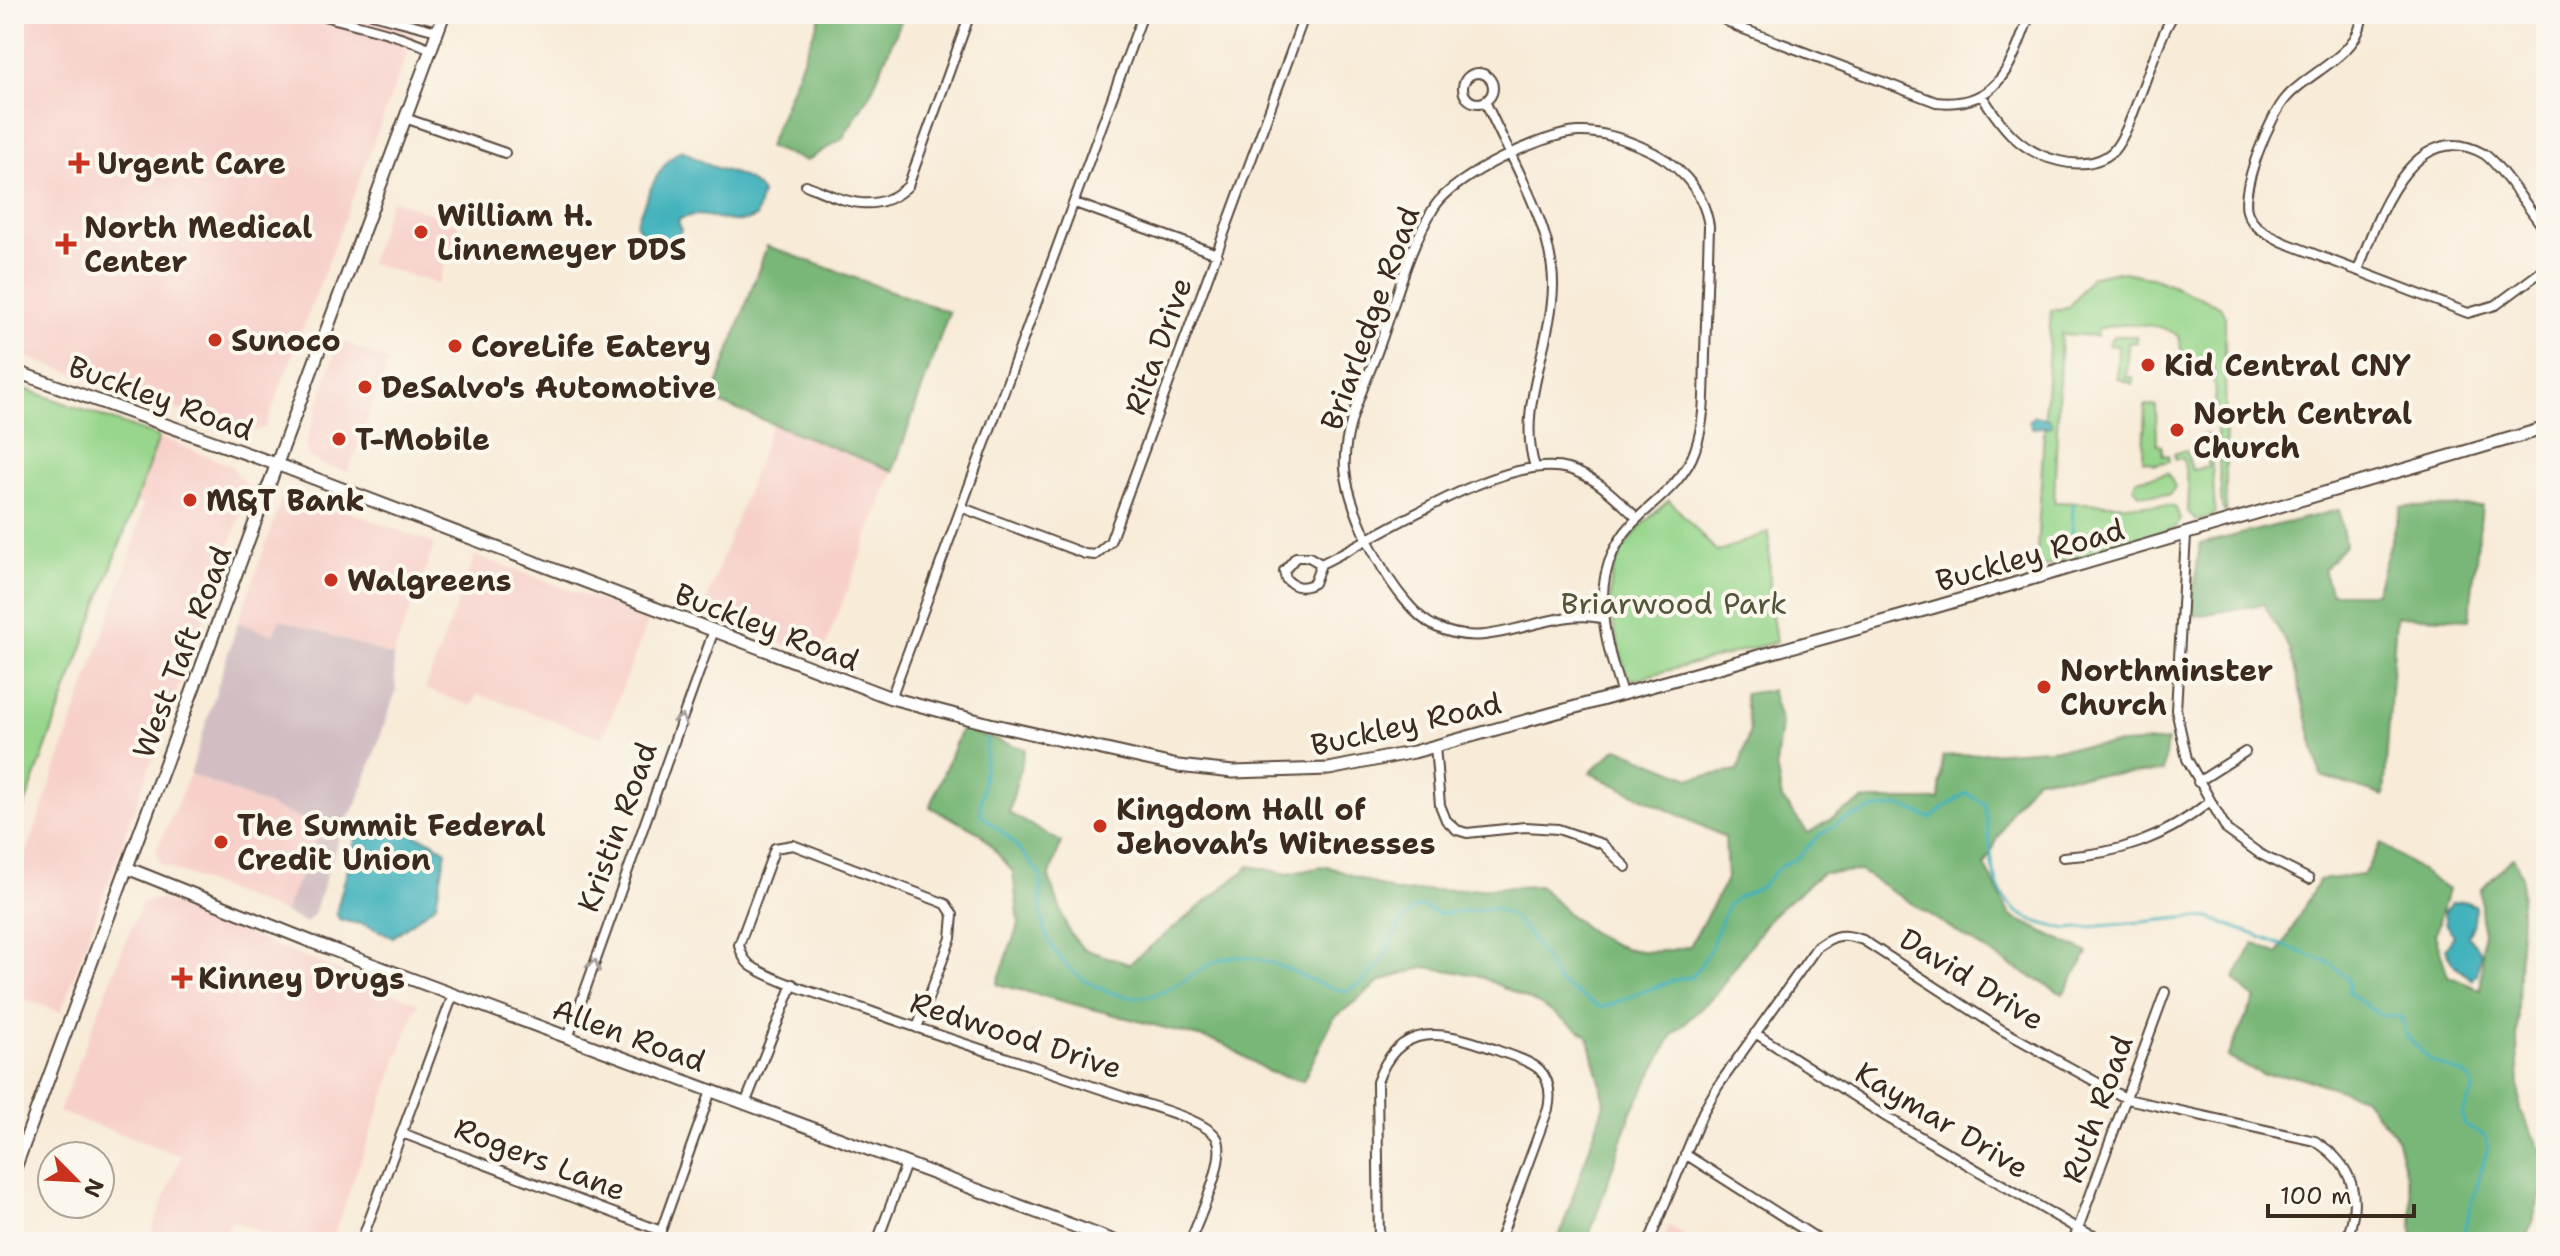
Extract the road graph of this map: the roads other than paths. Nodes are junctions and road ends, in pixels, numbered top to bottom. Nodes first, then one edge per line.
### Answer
1 (280, 14) edge
2 (372, 14) edge
3 (444, 14) edge
4 (970, 14) edge
5 (1143, 14) edge
6 (1305, 14) edge
7 (1714, 14) edge
8 (1743, 14) edge
9 (2030, 14) edge
10 (2174, 14) edge
11 (2362, 14) edge
12 (325, 15) edge
13 (1738, 27) junction
14 (437, 31) junction
15 (431, 49) junction
16 (1982, 96) junction
17 (1486, 103) dead end
18 (405, 118) junction
19 (505, 153) dead end
20 (1510, 157) junction
21 (806, 185) dead end
22 (1075, 203) junction
23 (2546, 231) edge
24 (1217, 254) junction
25 (2546, 268) edge
26 (2358, 271) junction
27 (14, 371) edge
28 (2546, 428) edge
29 (276, 465) junction
30 (1535, 467) junction
31 (963, 508) junction
32 (1637, 518) junction
33 (2186, 535) junction
34 (1370, 540) junction
35 (1321, 564) junction
36 (1601, 618) junction
37 (713, 633) junction
38 (1622, 694) junction
39 (891, 698) junction
40 (1435, 746) junction
41 (2245, 752) dead end
42 (2198, 782) junction
43 (2209, 802) junction
44 (2063, 857) dead end
45 (1626, 867) dead end
46 (127, 868) junction
47 (2309, 879) dead end
48 (793, 984) junction
49 (2165, 992) dead end
50 (453, 995) junction
51 (917, 1028) junction
52 (1755, 1033) junction
53 (568, 1038) junction
54 (711, 1091) junction
55 (2127, 1099) junction
56 (745, 1104) junction
57 (402, 1133) junction
58 (1685, 1154) junction
59 (906, 1164) junction
60 (14, 1171) edge
61 (2078, 1229) junction
62 (661, 1231) junction
63 (361, 1242) edge
64 (657, 1242) edge
65 (877, 1242) edge
66 (1117, 1242) edge
67 (1190, 1242) edge
68 (1379, 1242) edge
69 (1499, 1242) edge
70 (1649, 1242) edge
71 (1823, 1242) edge
72 (2073, 1242) edge
73 (2108, 1242) edge
74 (2346, 1242) edge

1 - 12 street
2 - 14 street
3 - 14 street, West Taft Road
4 - 21 street
5 - 22 street
6 - 24 street, Rita Drive
7 - 13 street
8 - 13 street
9 - 16 street
10 - 16 street
11 - 26 street
12 - 15 street
13 - 16 street
14 - 15 street, West Taft Road
15 - 18 street, West Taft Road
17 - 20 street
18 - 19 street
18 - 29 street, West Taft Road
20 - 30 street
20 - 32 street, Briarledge Road
20 - 34 street, Briarledge Road
22 - 24 street
22 - 31 street
23 - 26 street
24 - 31 street, Rita Drive
25 - 26 street
27 - 29 street, Buckley Road
28 - 33 street, Buckley Road
29 - 37 street, Buckley Road
29 - 46 street, West Taft Road
30 - 32 street
30 - 34 street
31 - 39 street
32 - 36 street, Briarledge Road
33 - 38 street, Buckley Road
33 - 42 street
34 - 35 street
34 - 36 street, Briarledge Road
35 - 35 street
36 - 38 street, Briarledge Road
37 - 39 street, Buckley Road
53 -> 37 street, Kristin Road
38 - 40 street, Buckley Road
39 - 40 street, Buckley Road
40 - 45 street
41 - 42 street
42 - 43 street
43 - 44 street
43 - 47 street
46 - 50 street, Allen Road
46 - 60 street, West Taft Road
48 - 51 street, Redwood Drive
48 - 51 street, Redwood Drive
48 - 56 street
49 - 55 street, Ruth Road
50 - 53 street, Allen Road
50 - 57 street
51 - 67 street, Redwood Drive
52 - 55 street, David Drive
52 - 58 street, David Drive
52 - 61 street, Kaymar Drive
53 - 54 street, Allen Road
54 - 56 street, Allen Road
54 - 62 street
55 - 61 street, Ruth Road
55 - 74 street, David Drive
56 - 59 street, Allen Road
57 - 62 street, Rogers Lane
57 - 63 street
58 - 70 street, David Drive
58 - 71 street
59 - 65 street
59 - 66 street, Allen Road
61 - 72 street, Ruth Road
61 - 73 street, Kaymar Drive
62 - 64 street
68 - 69 street

